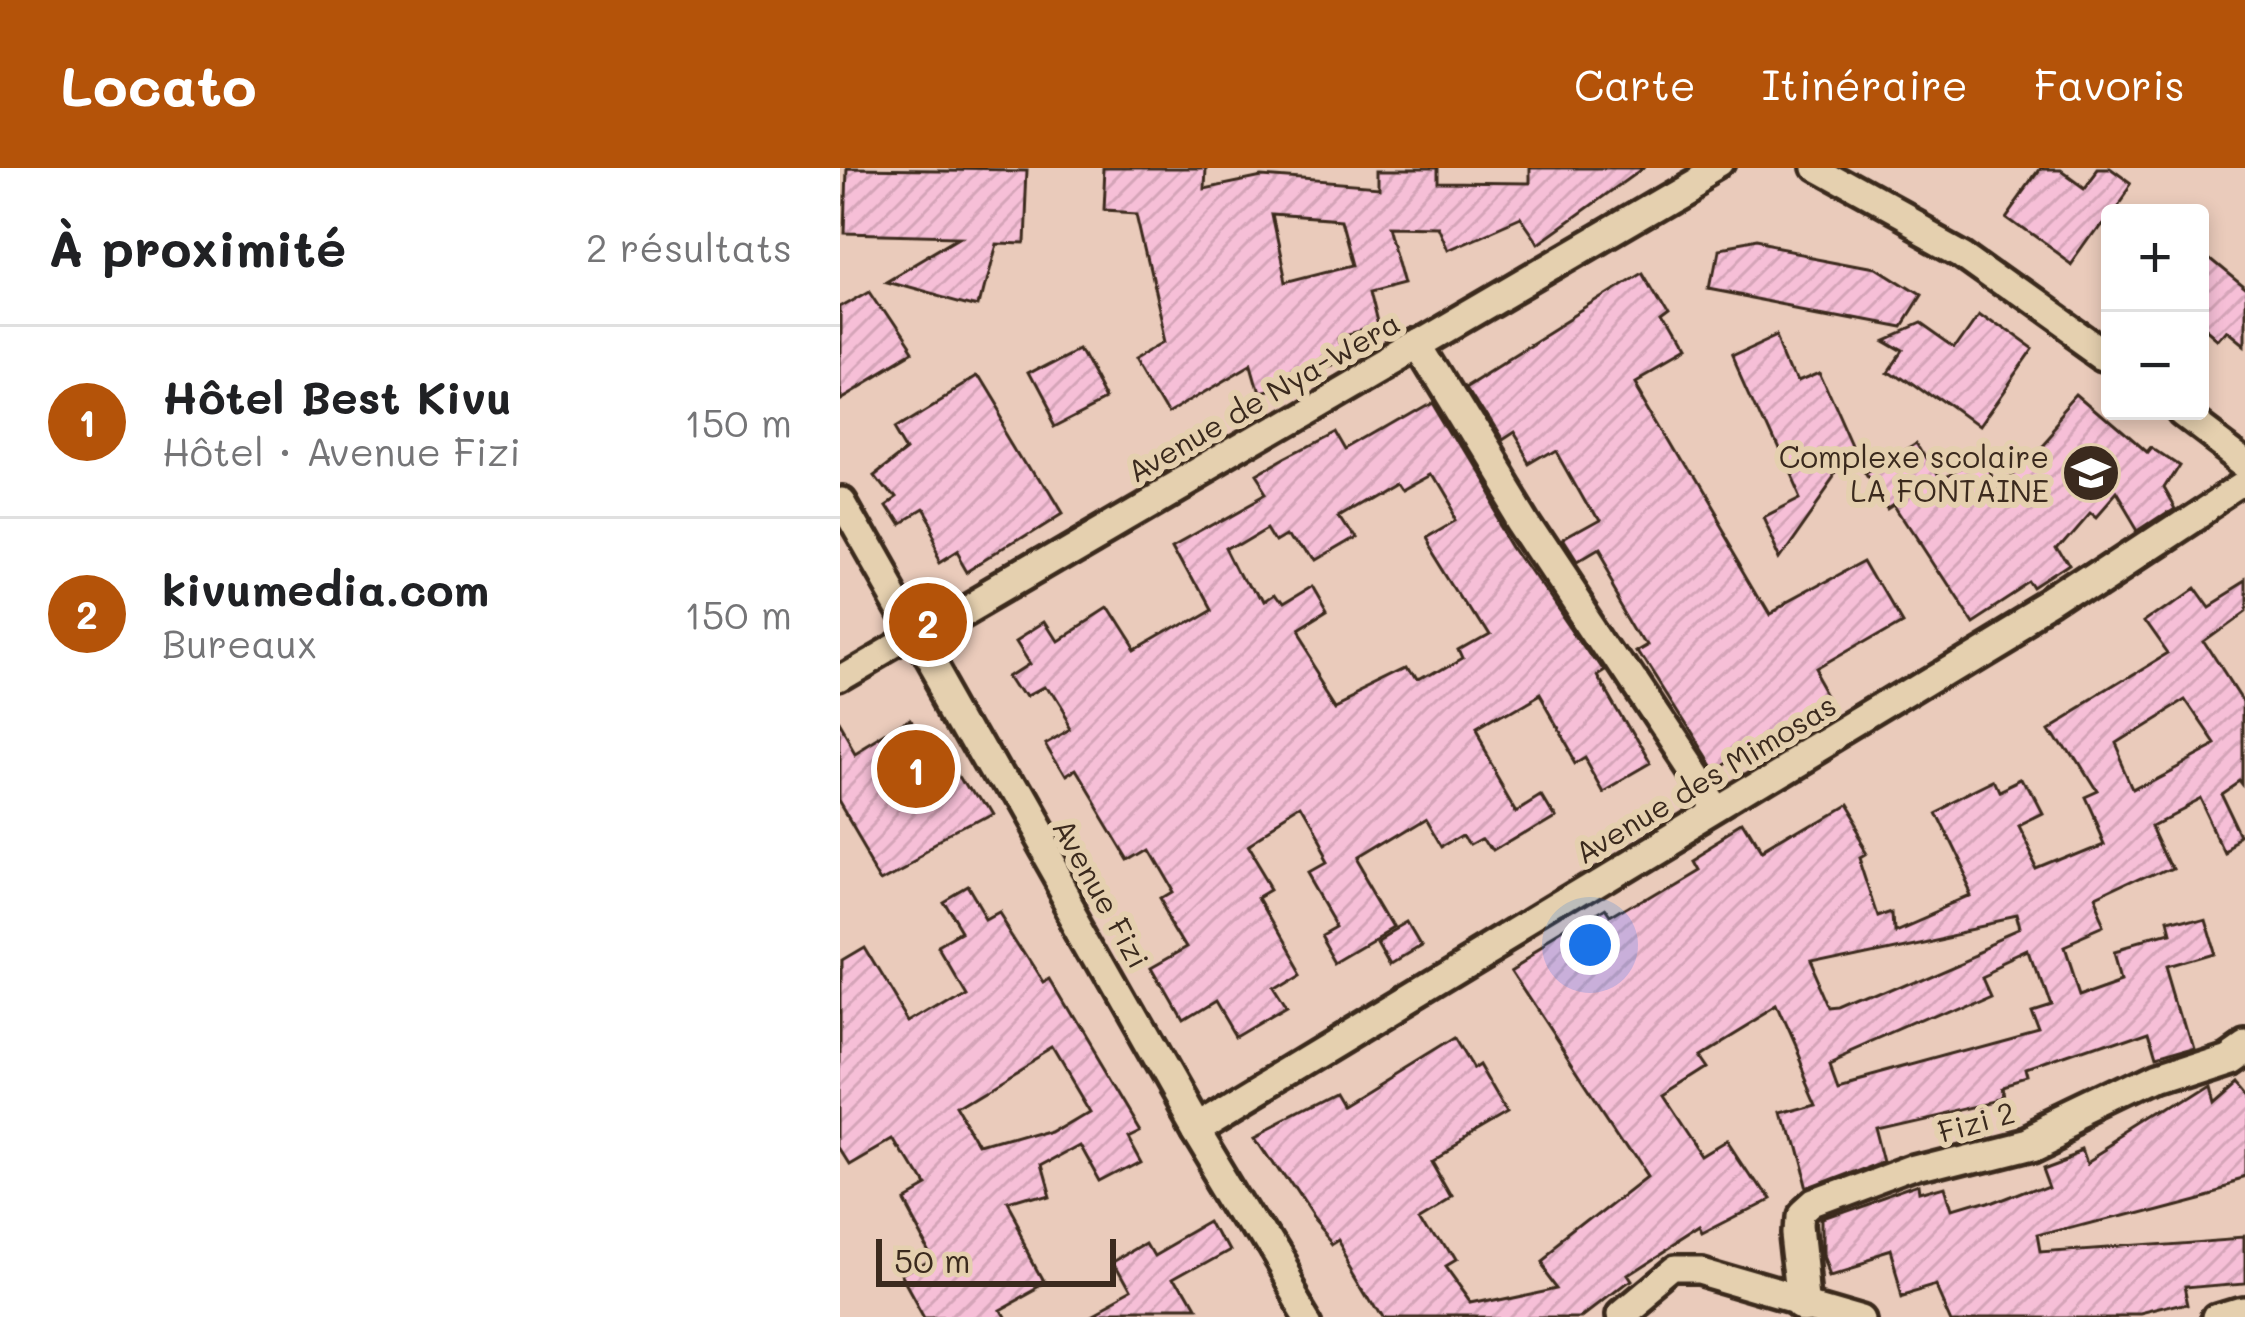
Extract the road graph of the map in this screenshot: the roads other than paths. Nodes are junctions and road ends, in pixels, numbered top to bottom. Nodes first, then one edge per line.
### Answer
1 (1720, 168) edge
2 (1812, 168) edge
3 (1418, 344) junction
4 (2101, 351) edge
5 (2194, 420) edge
6 (2245, 458) edge
7 (2245, 481) edge
8 (840, 499) edge
9 (919, 635) junction
10 (840, 682) edge
11 (1717, 809) junction
12 (2245, 1046) edge
13 (1196, 1127) junction
14 (1808, 1304) junction
15 (2245, 1310) edge
16 (1311, 1317) edge
17 (1618, 1317) edge
18 (1862, 1317) edge
19 (2222, 1317) edge

1 - 3 street, Avenue de Nya-Wera
2 - 4 street
3 - 9 street, Avenue de Nya-Wera
3 - 11 street
5 - 6 street
7 - 11 street, Avenue des Mimosas
8 - 9 street, Avenue Fizi
9 - 10 street, Avenue de Nya-Wera
9 - 13 street, Avenue Fizi
11 - 13 street, Avenue des Mimosas
12 - 14 street, Fizi 2
13 - 16 street, Avenue Fizi
14 - 17 street
14 - 18 street
15 - 19 street

